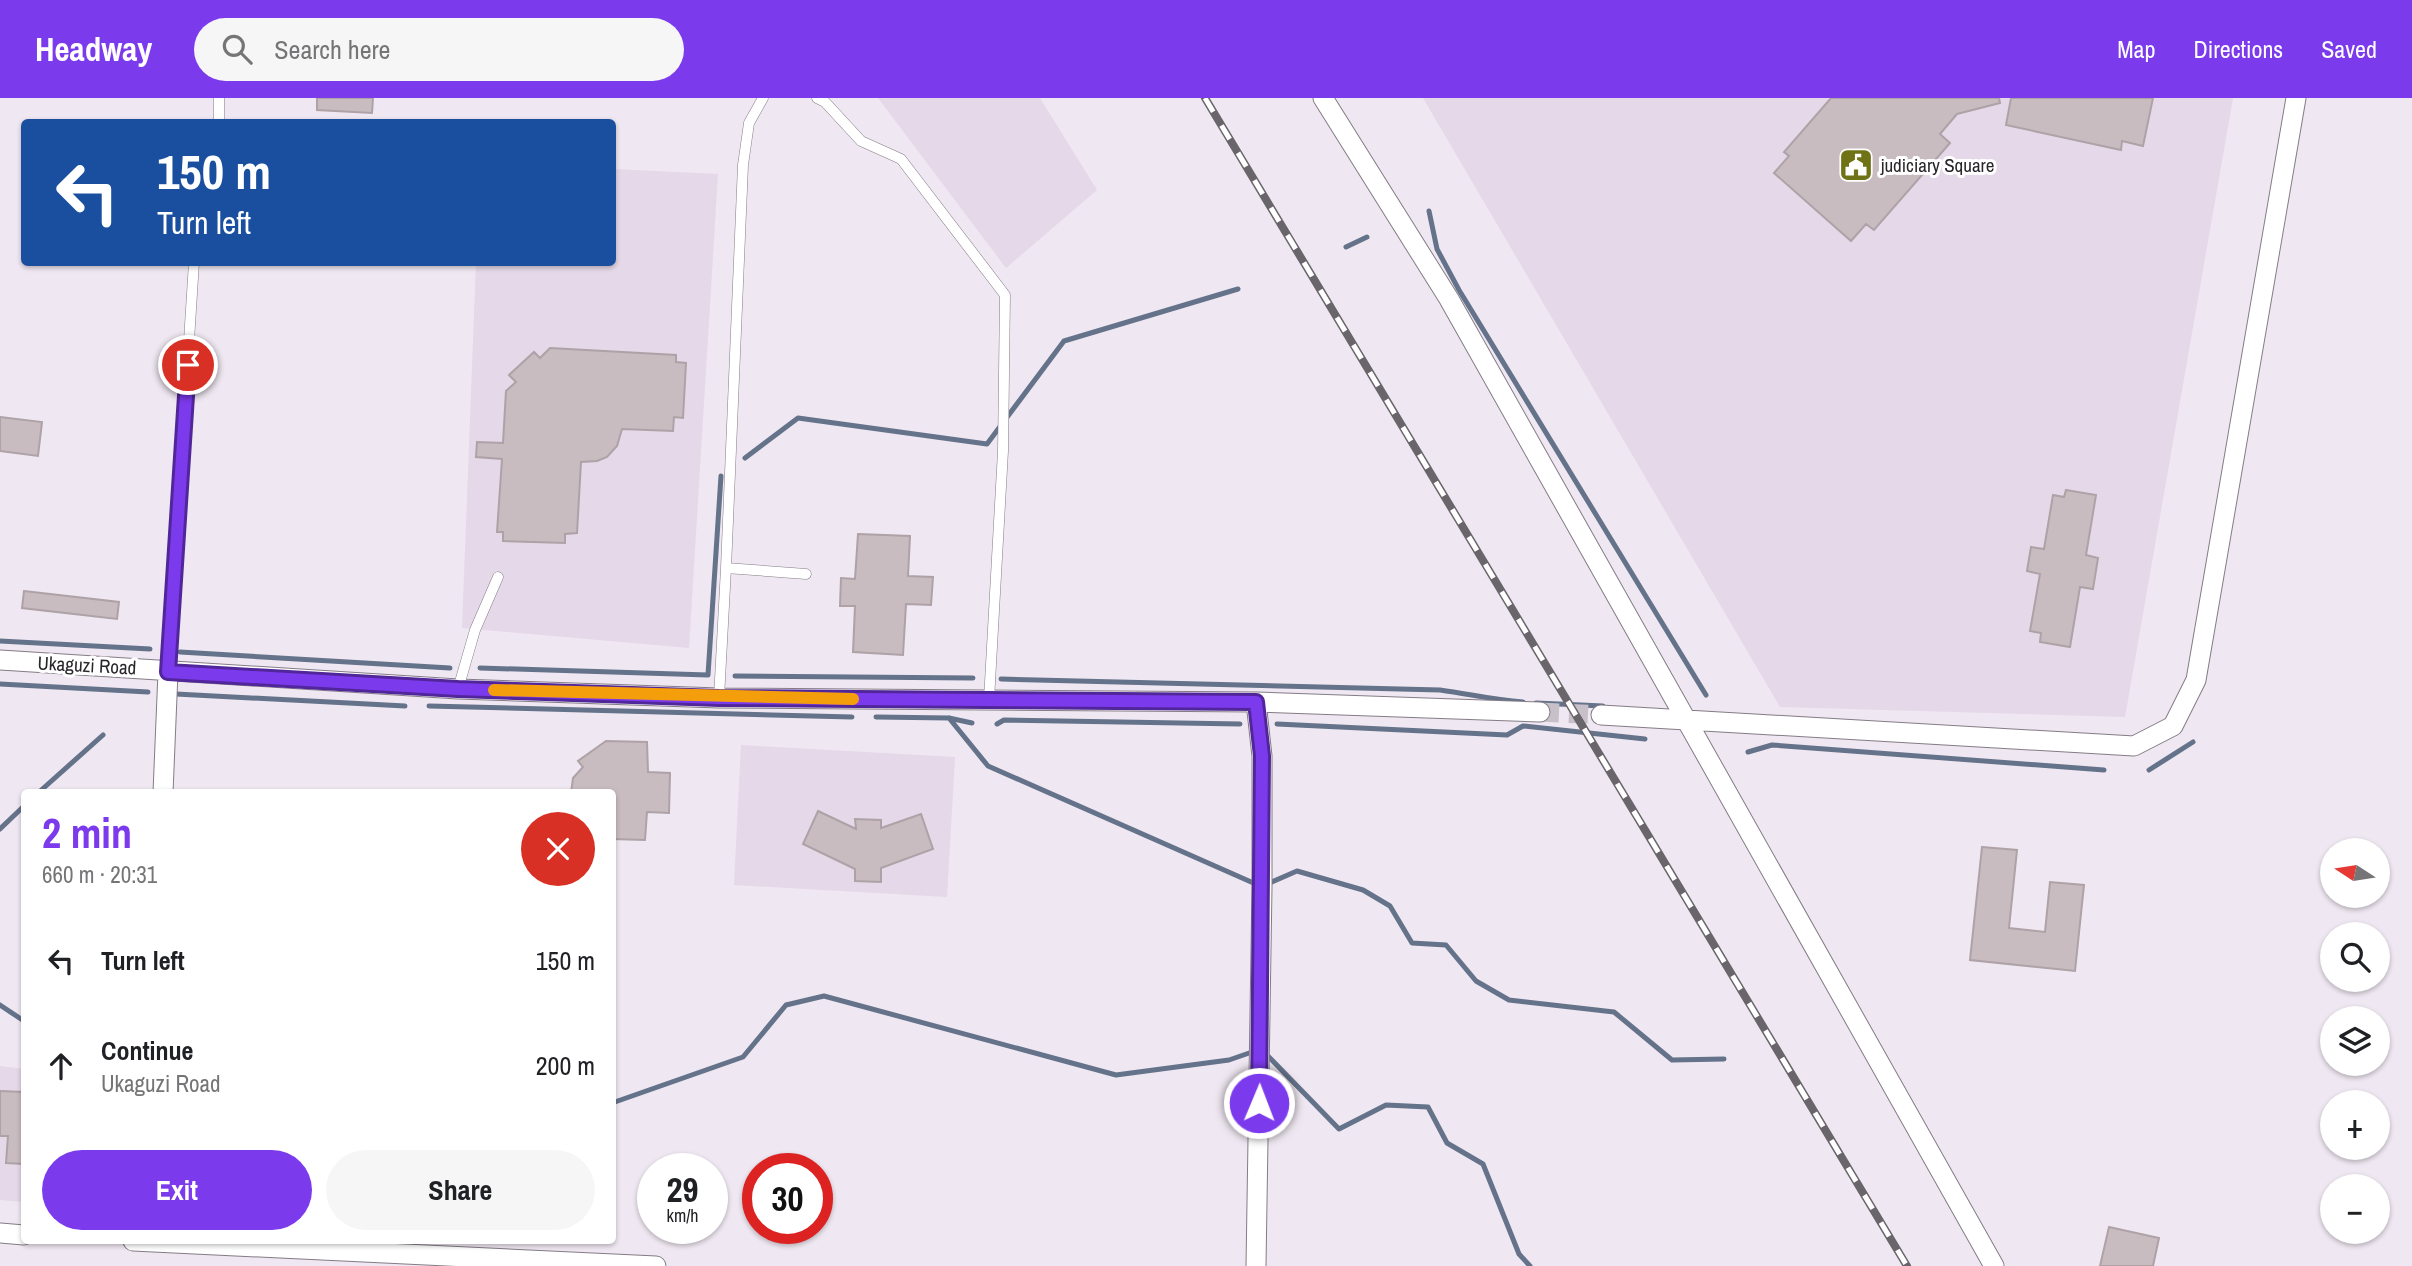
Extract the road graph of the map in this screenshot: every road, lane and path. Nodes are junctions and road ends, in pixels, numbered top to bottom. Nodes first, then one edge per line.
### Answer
1 (219, 98) edge
2 (764, 98) edge
3 (817, 98) edge
4 (1323, 98) edge
5 (2295, 98) edge
6 (219, 119) edge
7 (194, 266) edge
8 (726, 568) junction
9 (806, 574) dead end
10 (498, 577) dead end
11 (0, 660) edge
12 (168, 672) junction
13 (458, 689) junction
14 (719, 698) junction
15 (989, 701) junction
16 (1256, 702) junction
17 (1540, 712) tunnel mouth
18 (1601, 715) tunnel mouth
19 (1687, 720) junction
20 (163, 789) edge
21 (0, 1233) edge
22 (21, 1235) edge
23 (197, 1244) edge
24 (656, 1266) edge
25 (1256, 1266) edge
26 (1994, 1266) edge

1 - 6 lane
2 - 8 lane
3 - 15 lane
4 - 19 street
5 - 19 street
7 - 12 lane
8 - 9 lane
8 - 14 lane
10 - 13 lane
11 - 12 street, Ukaguzi Road
12 - 13 street, Ukaguzi Road
12 - 20 street
13 - 14 street, Ukaguzi Road
14 - 15 street, Ukaguzi Road
15 - 16 street, Ukaguzi Road
16 - 17 street, Ukaguzi Road
16 - 25 street
18 - 19 street
19 - 26 street
21 - 22 street
23 - 24 street

